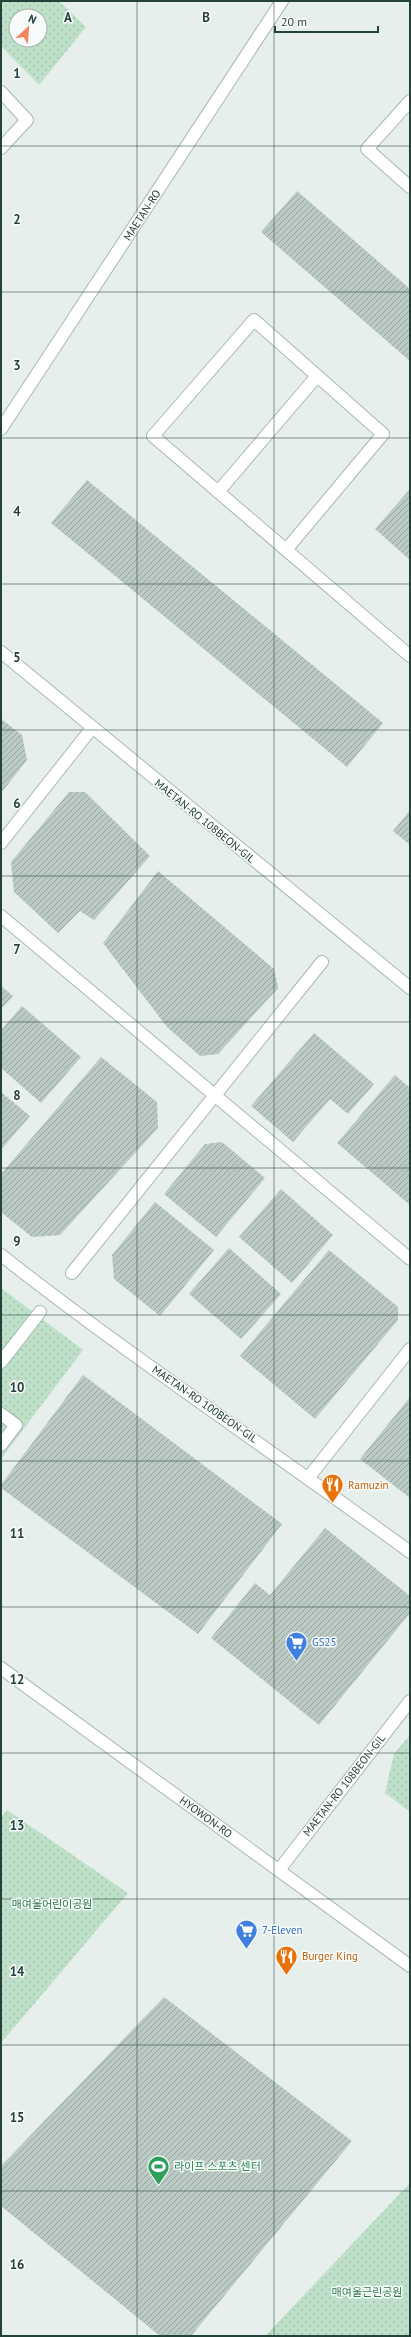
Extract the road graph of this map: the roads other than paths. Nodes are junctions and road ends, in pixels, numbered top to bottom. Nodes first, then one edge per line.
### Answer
1 (282, 1) edge
2 (1, 92) edge
3 (410, 101) edge
4 (1, 148) edge
5 (410, 187) edge
6 (317, 376) junction
7 (1, 429) edge
8 (218, 492) junction
9 (286, 550) junction
10 (1, 652) edge
11 (410, 656) edge
12 (92, 728) junction
13 (1, 843) edge
14 (1, 916) edge
15 (322, 962) dead end
16 (410, 988) edge
17 (214, 1095) junction
18 (1, 1255) edge
19 (410, 1259) edge
20 (72, 1273) dead end
21 (40, 1312) dead end
22 (410, 1349) edge
23 (1, 1362) edge
24 (1, 1414) edge
25 (1, 1445) edge
26 (309, 1477) junction
27 (410, 1552) edge
28 (1, 1668) edge
29 (410, 1701) edge
30 (278, 1870) junction
31 (410, 1966) edge

1 - 7 street, MAETAN-RO
2 - 4 street
3 - 5 street
6 - 8 street
6 - 8 street
6 - 9 street
8 - 9 street
9 - 11 street
10 - 12 street, MAETAN-RO 108BEON-GIL
12 - 13 street
12 - 16 street, MAETAN-RO 108BEON-GIL
14 - 17 street
15 - 17 street
17 - 19 street
17 - 20 street
18 - 26 street, MAETAN-RO 100BEON-GIL
21 - 23 street
22 - 26 street
24 - 25 street
26 - 27 street, MAETAN-RO 100BEON-GIL
28 - 30 street, HYOWON-RO
29 - 30 street, MAETAN-RO 108BEON-GIL
30 - 31 street, HYOWON-RO

